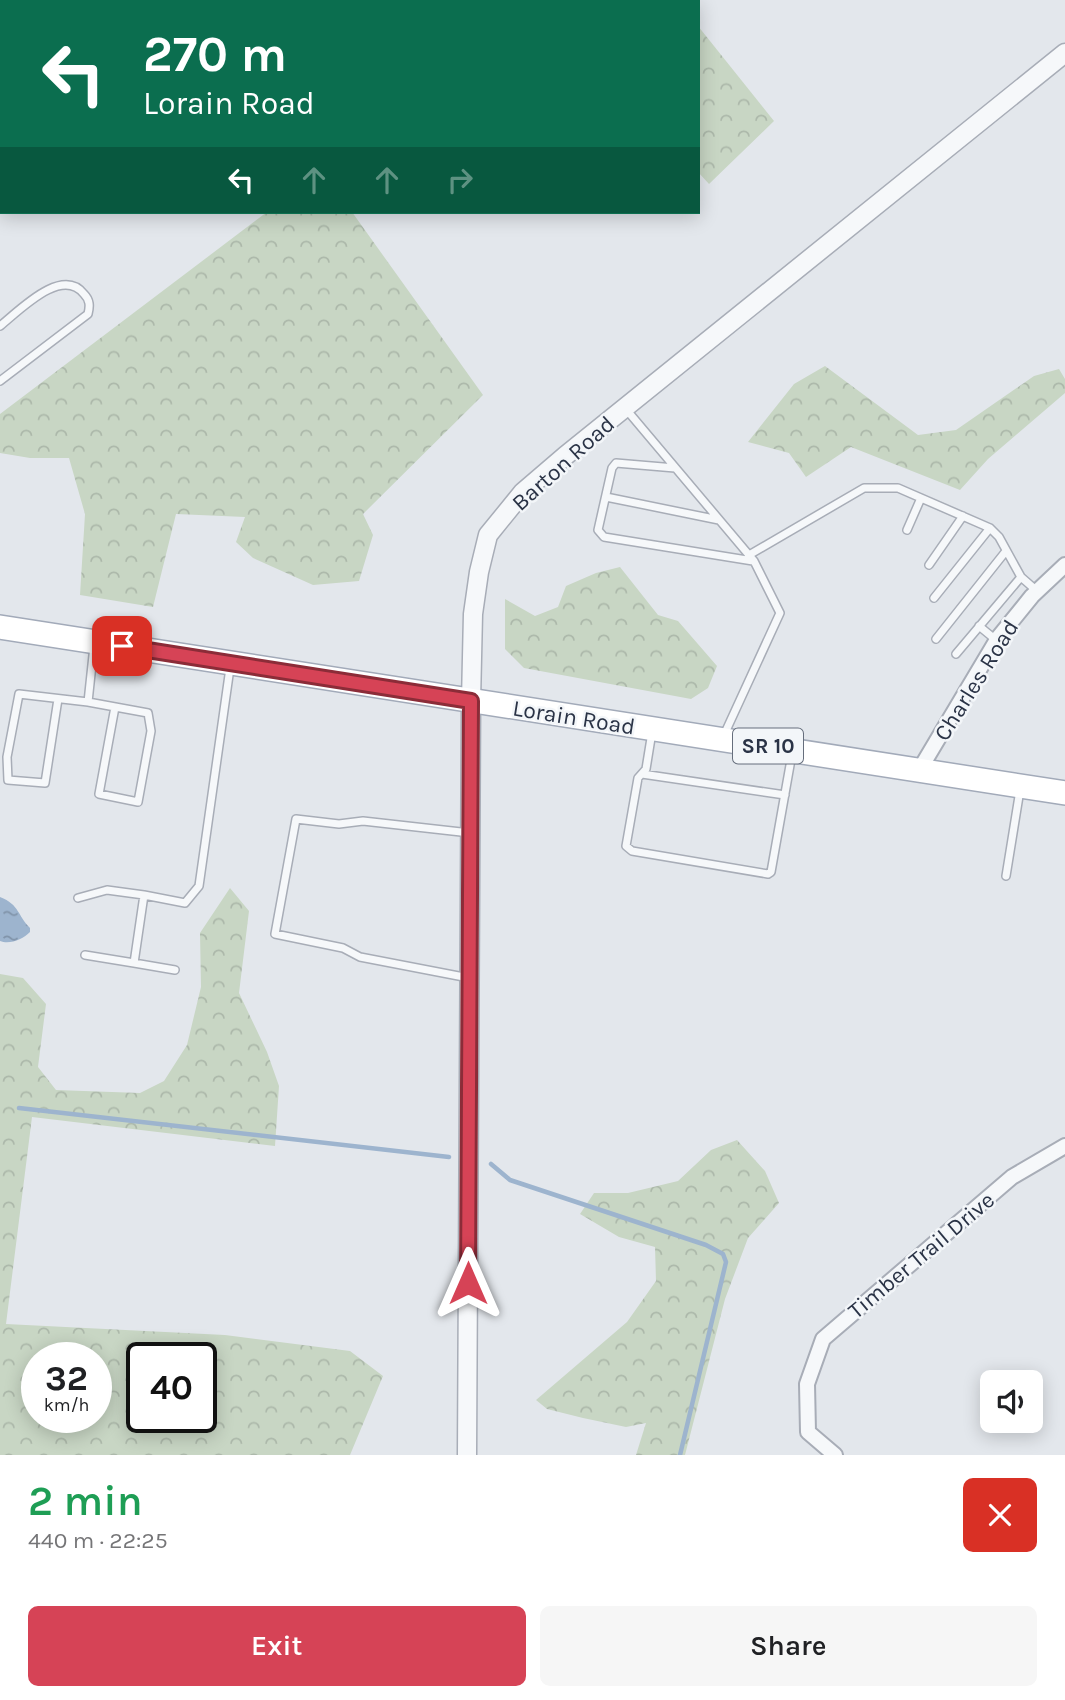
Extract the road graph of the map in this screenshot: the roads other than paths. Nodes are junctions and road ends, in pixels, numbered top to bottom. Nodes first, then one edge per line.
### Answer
1 (1065, 53) edge
2 (0, 326) edge
3 (0, 381) edge
4 (625, 408) junction
5 (675, 468) junction
6 (606, 497) junction
7 (921, 498) junction
8 (963, 516) junction
9 (720, 520) junction
10 (990, 528) junction
11 (907, 530) dead end
12 (1006, 551) junction
13 (752, 558) junction
14 (929, 565) dead end
15 (1065, 565) edge
16 (1021, 577) junction
17 (1037, 591) junction
18 (934, 598) dead end
19 (0, 626) edge
20 (979, 626) junction
21 (936, 639) dead end
22 (996, 640) junction
23 (95, 642) junction
24 (956, 654) dead end
25 (231, 663) junction
26 (58, 699) junction
27 (471, 701) junction
28 (88, 702) junction
29 (115, 707) junction
30 (652, 729) junction
31 (722, 739) junction
32 (792, 750) junction
33 (920, 769) junction
34 (642, 774) junction
35 (1020, 786) junction
36 (1065, 793) edge
37 (785, 795) junction
38 (470, 833) junction
39 (1006, 876) dead end
40 (144, 895) junction
41 (78, 898) dead end
42 (85, 955) dead end
43 (134, 963) junction
44 (175, 970) dead end
45 (470, 978) junction
46 (1063, 1147) edge
47 (467, 1455) edge
48 (835, 1455) edge

1 - 4 street, Barton Road
2 - 3 lane
4 - 5 lane
4 - 27 street, Barton Road
5 - 6 lane
5 - 9 lane
6 - 9 lane
6 - 13 lane
7 - 8 lane
7 - 11 lane
7 - 13 lane
8 - 10 lane
8 - 14 lane
9 - 13 lane
10 - 12 lane
10 - 18 lane
12 - 16 lane
12 - 21 lane
13 - 31 lane
15 - 17 street, Charles Road
16 - 17 lane
16 - 20 lane
17 - 22 street, Charles Road
19 - 23 main road, Lorain Road / SR 10
20 - 22 lane
20 - 24 lane
22 - 33 street, Charles Road
23 - 25 main road, Lorain Road / SR 10
23 - 28 lane
25 - 27 main road, Lorain Road / SR 10
25 - 40 lane
26 - 26 lane
26 - 28 lane
27 - 30 main road, Lorain Road / SR 10
27 - 38 street, Barton Road
28 - 29 lane
29 - 29 lane
30 - 31 main road, Lorain Road / SR 10
30 - 34 lane
31 - 32 main road, Lorain Road / SR 10
32 - 33 main road, Lorain Road / SR 10
32 - 37 lane
33 - 35 main road, Lorain Road / SR 10
34 - 37 lane
34 - 37 lane
35 - 36 main road, Lorain Road / SR 10
35 - 39 lane
38 - 45 street, Barton Road
38 - 45 lane
40 - 41 lane
40 - 43 lane
42 - 43 lane
43 - 44 lane
45 - 47 street, Barton Road
46 - 48 street, Timber Trail Drive

